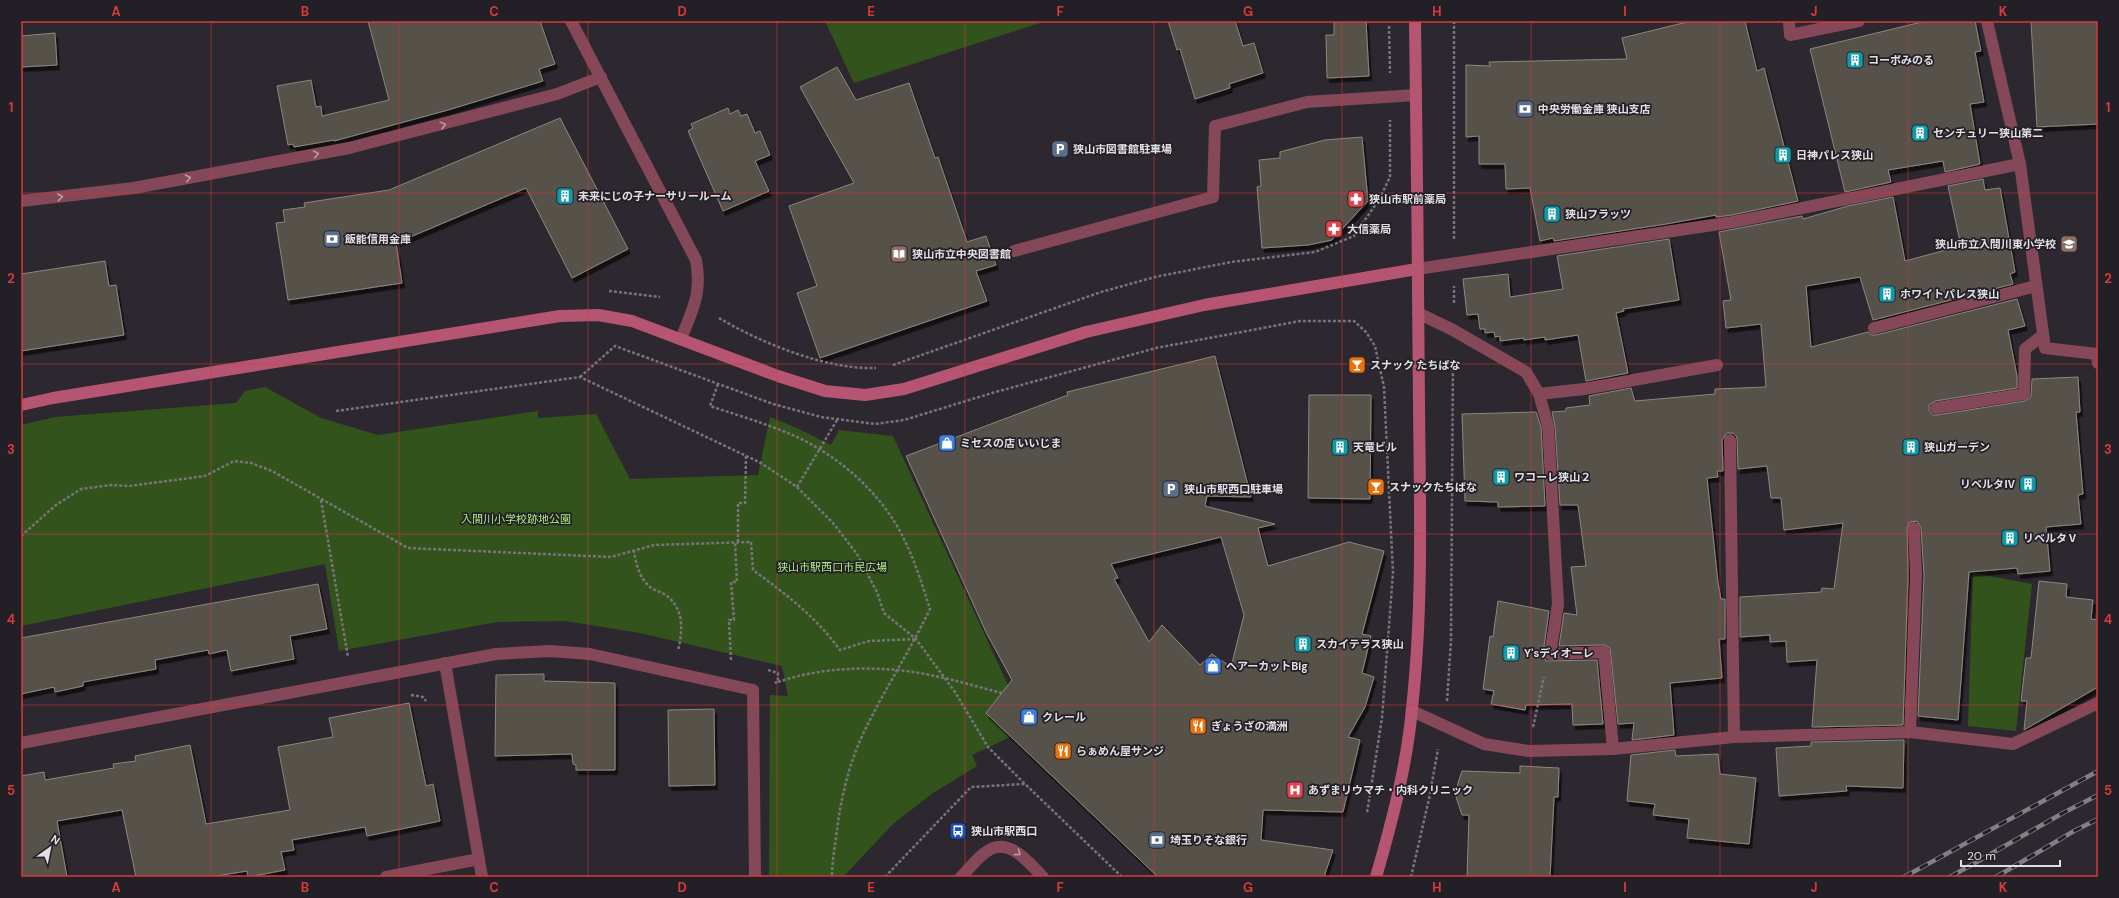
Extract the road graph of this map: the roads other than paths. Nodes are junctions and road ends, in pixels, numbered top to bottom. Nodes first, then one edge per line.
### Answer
1 (571, 21) edge
2 (1416, 21) edge
3 (1789, 21) edge
4 (1859, 21) edge
5 (1987, 21) edge
6 (601, 77) junction
7 (1416, 95) junction
8 (2020, 164) junction
9 (21, 201) edge
10 (1014, 251) dead end
11 (1418, 268) junction
12 (2036, 286) junction
13 (1418, 313) junction
14 (1874, 328) dead end
15 (2043, 335) junction
16 (681, 339) junction
17 (2098, 363) edge
18 (1717, 365) dead end
19 (1539, 394) junction
20 (21, 405) edge
21 (1936, 408) dead end
22 (1730, 440) dead end
23 (1914, 528) dead end
24 (445, 663) junction
25 (2098, 703) edge
26 (1412, 711) junction
27 (1910, 732) junction
28 (1734, 738) junction
29 (21, 743) edge
30 (1613, 749) junction
31 (479, 859) junction
32 (386, 877) edge
33 (482, 877) edge
34 (755, 877) edge
35 (962, 877) edge
36 (1043, 877) edge
37 (1376, 877) edge

1 - 6 street
2 - 7 street
3 - 4 street
5 - 8 street
9 -> 6 street
6 - 16 street
7 - 10 street
7 - 11 street
8 - 11 street
8 - 12 street
11 - 13 street
11 - 16 street
12 - 14 street
12 - 15 street
13 - 19 street
13 - 26 street
15 - 17 street
15 - 21 street
16 - 20 street
18 - 19 street
19 - 30 street
22 - 28 street
23 - 27 street
24 - 29 street
24 - 31 street
24 - 34 street
25 - 27 street
26 - 30 street
26 - 37 street
27 - 28 street
28 - 30 street
31 - 32 street
31 - 33 street
35 -> 36 street

